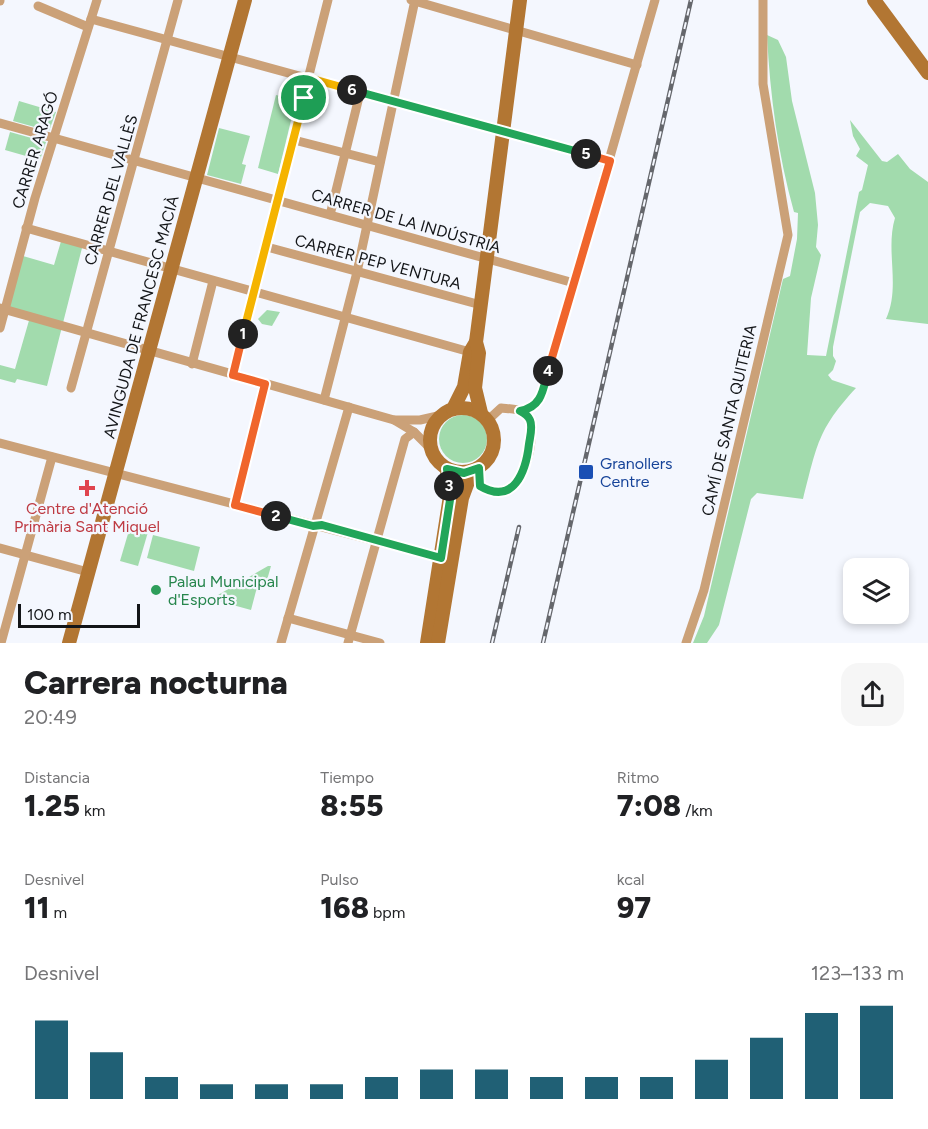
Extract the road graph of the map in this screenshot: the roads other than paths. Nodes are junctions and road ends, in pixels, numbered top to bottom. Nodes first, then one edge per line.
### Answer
1 (96, 0) edge
2 (178, 0) edge
3 (245, 0) edge
4 (328, 0) edge
5 (413, 0) edge
6 (520, 0) edge
7 (655, 0) edge
8 (763, 0) edge
9 (874, 0) edge
10 (38, 6) dead end
11 (89, 23) junction
12 (516, 32) junction
13 (168, 40) junction
14 (229, 57) junction
15 (637, 66) junction
16 (928, 73) edge
17 (309, 78) junction
18 (360, 93) junction
19 (392, 102) junction
20 (0, 123) edge
21 (504, 131) junction
22 (54, 138) junction
23 (294, 140) junction
24 (346, 153) junction
25 (136, 161) junction
26 (610, 161) junction
27 (380, 162) junction
28 (196, 178) junction
29 (279, 201) junction
30 (330, 215) junction
31 (367, 225) junction
32 (26, 228) junction
33 (267, 247) junction
34 (110, 252) junction
35 (487, 259) junction
36 (170, 269) junction
37 (357, 272) junction
38 (213, 281) junction
39 (574, 283) junction
40 (254, 293) junction
41 (481, 305) junction
42 (3, 309) edge
43 (346, 318) junction
44 (0, 328) edge
45 (87, 332) junction
46 (473, 347) junction
47 (148, 350) junction
48 (192, 364) junction
49 (233, 375) junction
50 (265, 384) junction
51 (71, 388) dead end
52 (324, 400) junction
53 (349, 407) junction
54 (520, 411) junction
55 (448, 412) junction
56 (484, 417) junction
57 (394, 420) junction
58 (414, 432) junction
59 (0, 444) edge
60 (431, 449) junction
61 (52, 458) junction
62 (447, 469) junction
63 (476, 470) junction
64 (115, 474) junction
65 (235, 505) junction
66 (313, 526) junction
67 (376, 541) junction
68 (0, 548) edge
69 (25, 555) junction
70 (441, 558) junction
71 (88, 572) junction
72 (288, 618) junction
73 (349, 639) edge
74 (1, 643) edge
75 (69, 643) edge
76 (281, 643) edge
77 (380, 643) edge
78 (427, 643) edge
79 (438, 643) edge
80 (686, 643) edge

1 - 11 street, CARRER ARAGÓ
2 - 13 street, CARRER DEL VALLÈS
3 - 14 street, AVINGUDA DE FRANCESC MACIÀ
4 - 17 street
5 - 12 street
5 - 19 street
6 - 12 street
7 - 15 street
8 - 80 street, CAMÍ DE SANTA QUITERIA
9 - 16 street
10 - 11 street
11 - 13 street
11 - 22 street, CARRER ARAGÓ
12 - 15 street
12 - 21 street
13 - 14 street
13 - 25 street, CARRER DEL VALLÈS
14 - 17 street
14 - 28 street, AVINGUDA DE FRANCESC MACIÀ
15 - 26 street
17 - 18 street
17 - 23 street
18 - 19 street
18 - 24 street
19 - 21 street
19 - 27 street
20 - 22 street, CARRER DE LA INDÚSTRIA
21 - 26 street
21 - 35 street
22 - 25 street, CARRER DE LA INDÚSTRIA
22 - 32 street, CARRER ARAGÓ
23 - 24 street
23 - 29 street
24 - 27 street
24 - 30 street
25 - 28 street, CARRER DE LA INDÚSTRIA
25 - 34 street, CARRER DEL VALLÈS
26 - 39 street
27 - 31 street
28 - 29 street, CARRER DE LA INDÚSTRIA
28 - 36 street, AVINGUDA DE FRANCESC MACIÀ
29 - 30 street, CARRER DE LA INDÚSTRIA
29 - 33 street
30 - 31 street, CARRER DE LA INDÚSTRIA
31 - 35 street, CARRER DE LA INDÚSTRIA
31 - 37 street
32 - 34 street
32 - 42 street, CARRER ARAGÓ
33 - 37 street, CARRER PEP VENTURA
33 - 40 street
34 - 36 street
34 - 45 street, CARRER DEL VALLÈS
35 - 39 street, CARRER DE LA INDÚSTRIA
35 - 41 street
36 - 38 street
36 - 47 street, AVINGUDA DE FRANCESC MACIÀ
37 - 41 street, CARRER PEP VENTURA
37 - 43 street
38 - 40 street
38 - 48 street
39 - 54 street
40 - 43 street
40 - 49 street
41 - 46 street
42 - 44 street, CARRER ARAGÓ
42 - 45 street
43 - 46 street
43 - 52 street
45 - 47 street
45 - 51 street, CARRER DEL VALLÈS
46 - 55 street
46 - 56 street
47 - 48 street
47 - 64 street, AVINGUDA DE FRANCESC MACIÀ
48 - 49 street
49 - 50 street
50 - 52 street
50 - 65 street
52 - 53 street
53 - 57 street
53 - 66 street
54 - 56 street
54 - 63 street
55 - 56 street
55 - 57 street
55 - 60 street
56 - 63 street
57 - 58 street
58 - 60 street
58 - 67 street
59 - 61 street
60 - 62 street
61 - 64 street
61 - 69 street
62 - 63 street
62 - 70 street
63 - 79 street
64 - 65 street
64 - 71 street, AVINGUDA DE FRANCESC MACIÀ
65 - 66 street
66 - 67 street
66 - 72 street
67 - 70 street
67 - 73 street
68 - 69 street
69 - 71 street
69 - 74 street
70 - 78 street
71 - 75 street, AVINGUDA DE FRANCESC MACIÀ
72 - 73 street
72 - 76 street
73 - 77 street

